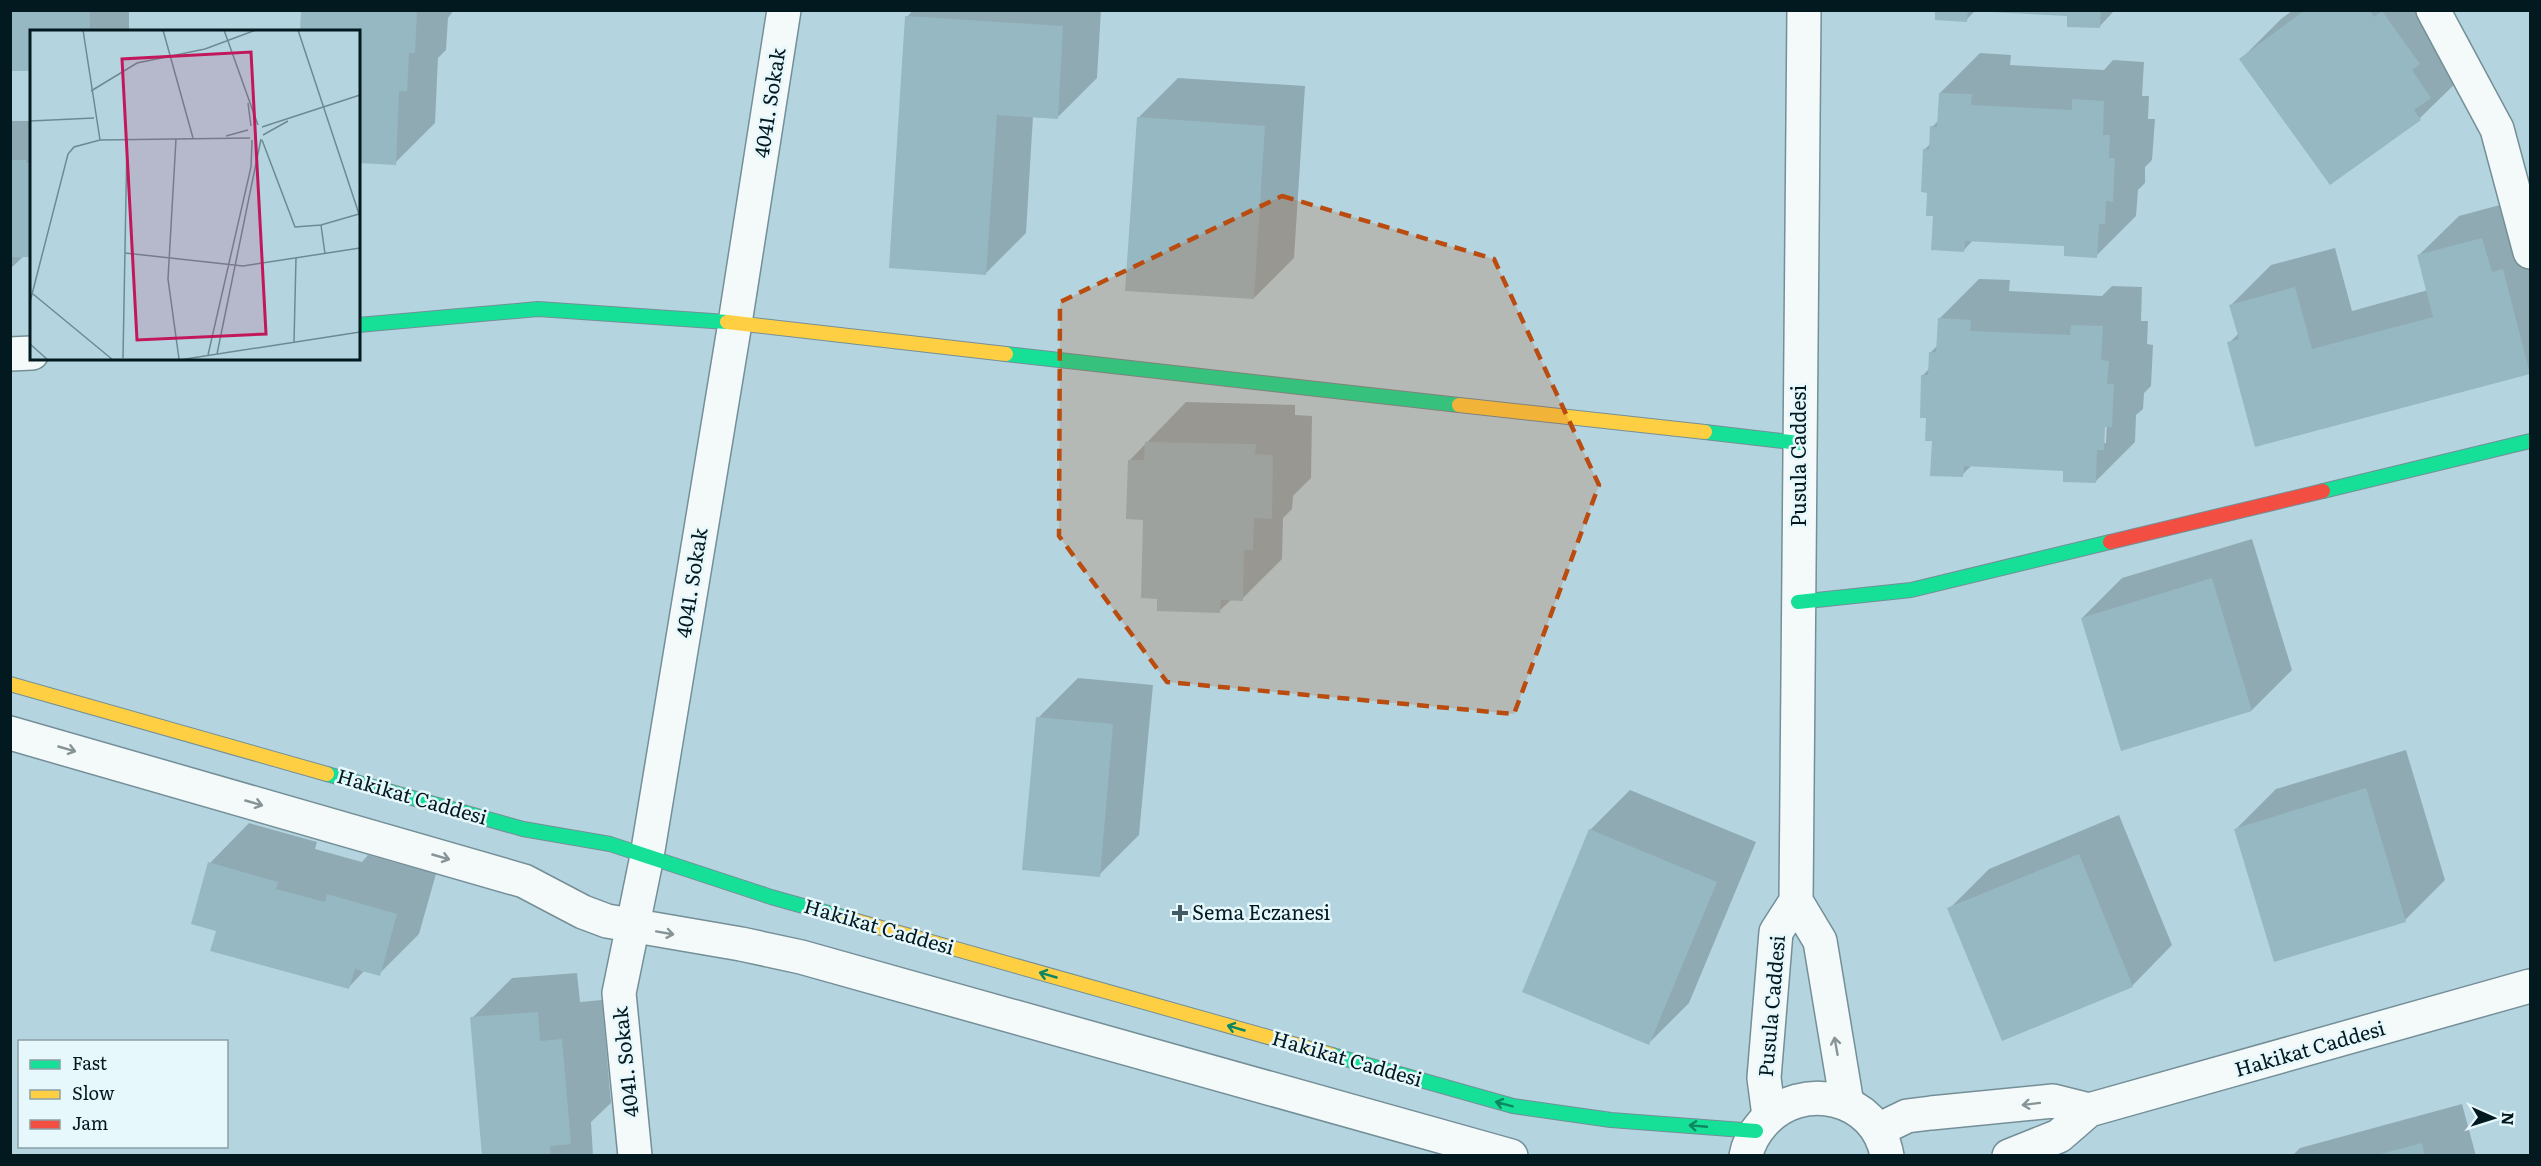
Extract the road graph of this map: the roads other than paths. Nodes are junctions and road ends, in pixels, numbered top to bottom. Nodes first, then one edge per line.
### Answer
1 (784, 10) edge
2 (1804, 10) edge
3 (2433, 10) edge
4 (2530, 252) edge
5 (735, 323) junction
6 (360, 325) edge
7 (30, 353) edge
8 (10, 354) edge
9 (2530, 441) edge
10 (1799, 443) junction
11 (1798, 602) junction
12 (10, 684) edge
13 (10, 733) edge
14 (647, 856) junction
15 (1796, 901) junction
16 (632, 927) junction
17 (2530, 987) edge
18 (1847, 1104) junction
19 (2089, 1110) junction
20 (1757, 1134) edge
21 (1882, 1143) edge
22 (635, 1155) edge
23 (1511, 1155) edge
24 (2008, 1155) edge

1 - 5 street, 4041. Sokak
2 - 10 street, Pusula Caddesi
3 - 4 street
5 - 6 street
5 - 10 street
5 - 14 street, 4041. Sokak
7 - 8 street
9 - 11 street
10 - 11 street, Pusula Caddesi
11 - 15 street, Pusula Caddesi
12 - 14 street, Hakikat Caddesi
13 -> 16 street
14 - 16 street, 4041. Sokak
20 -> 14 street, Hakikat Caddesi
18 -> 15 street, Pusula Caddesi
15 - 20 street, Pusula Caddesi
16 - 22 street, 4041. Sokak
16 -> 23 street
17 - 19 street, Hakikat Caddesi
18 - 20 street
18 - 21 street
19 -> 21 street, Hakikat Caddesi
19 - 24 street, Hakikat Caddesi

